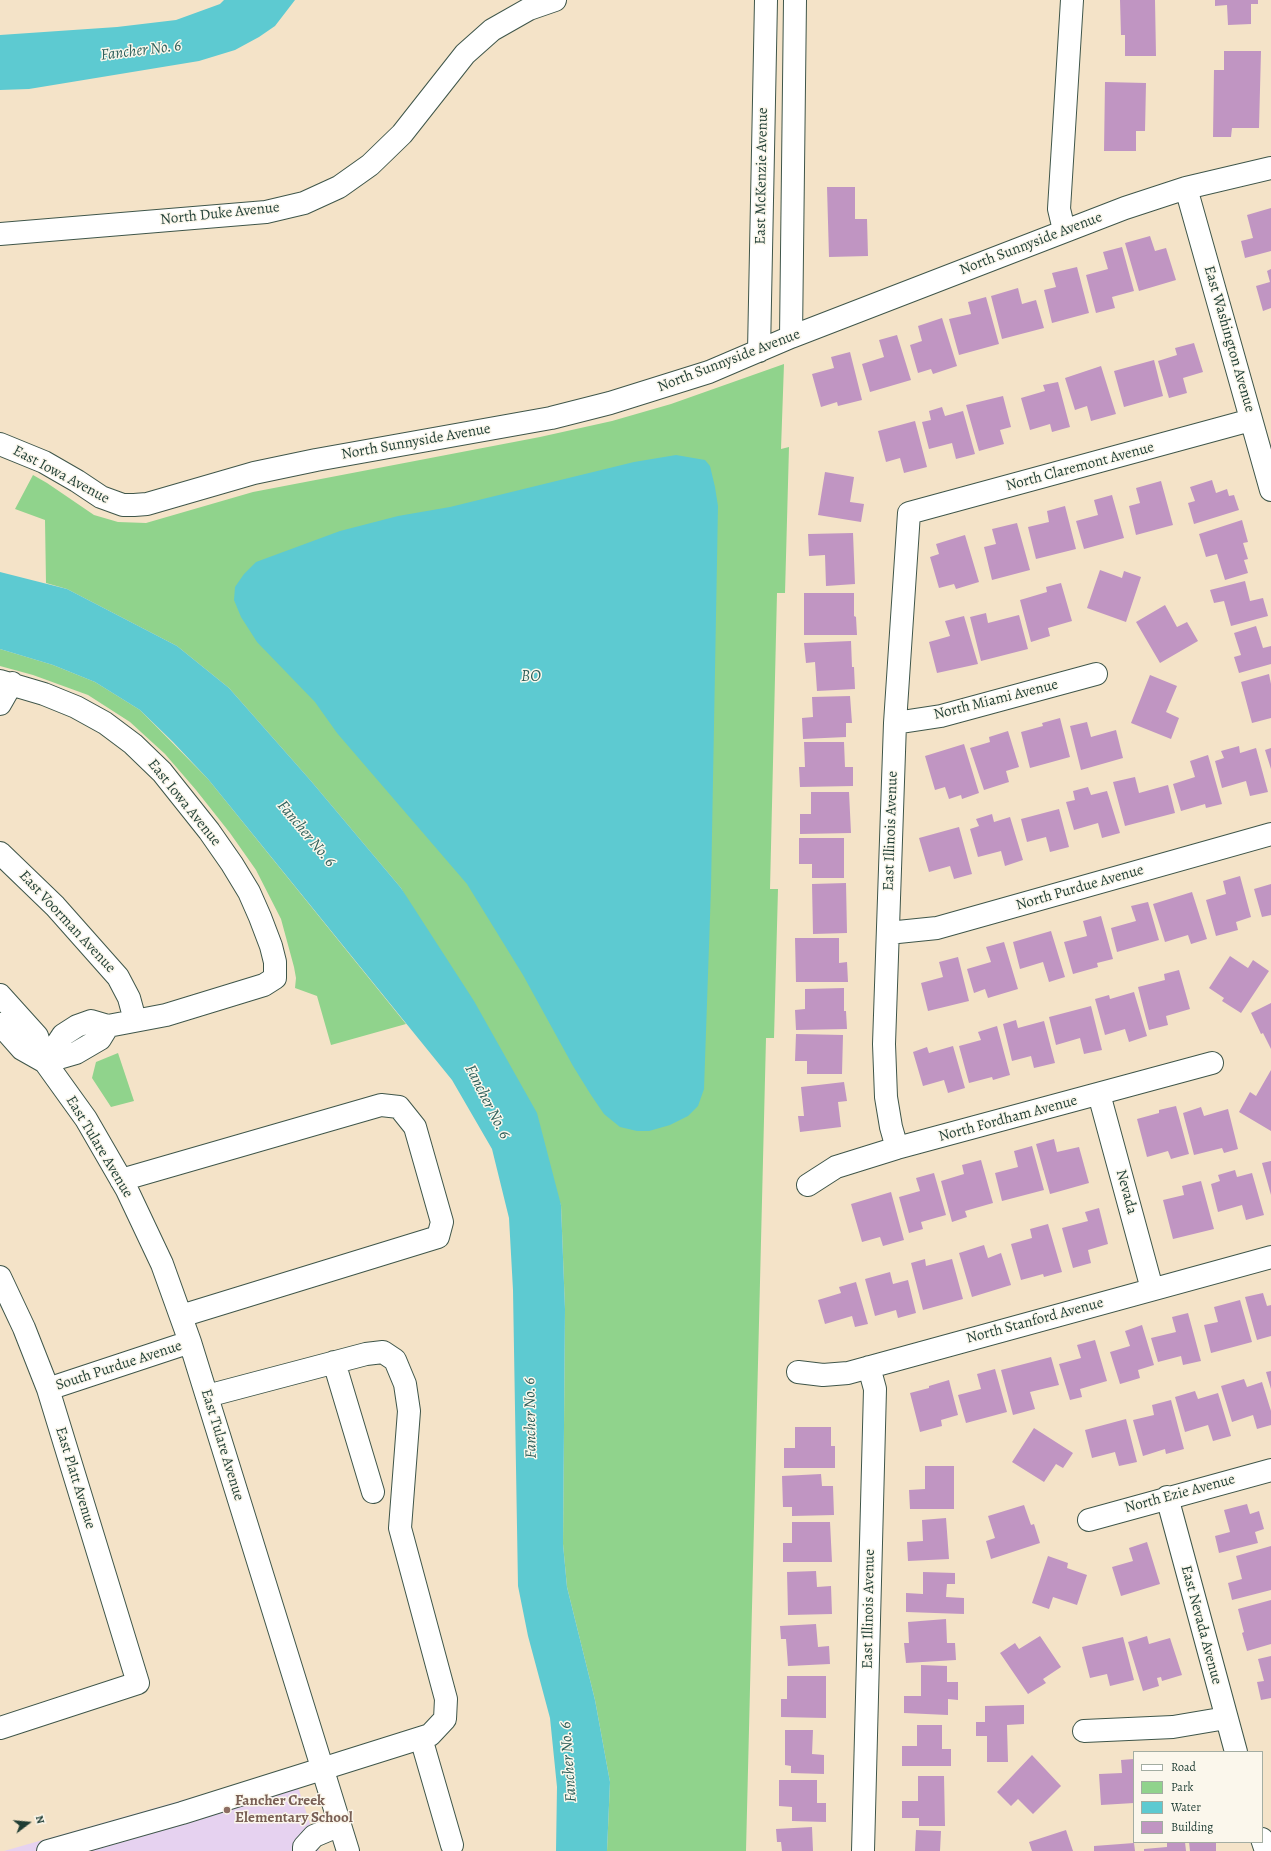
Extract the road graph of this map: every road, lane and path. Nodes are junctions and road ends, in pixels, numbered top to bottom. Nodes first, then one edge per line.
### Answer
1 (555, 0) edge
2 (766, 0) edge
3 (795, 0) edge
4 (1072, 0) edge
5 (1271, 168) edge
6 (1186, 188) junction
7 (1064, 230) junction
8 (0, 234) edge
9 (791, 337) junction
10 (759, 351) junction
11 (1251, 420) junction
12 (0, 444) edge
13 (1271, 490) edge
14 (123, 505) joint
15 (909, 513) joint
16 (1096, 674) dead end
17 (6, 682) edge
18 (0, 704) edge
19 (895, 723) junction
20 (1271, 834) edge
21 (0, 853) edge
22 (888, 933) junction
23 (0, 995) edge
24 (135, 1020) junction
25 (0, 1024) edge
26 (45, 1062) junction
27 (1212, 1063) dead end
28 (1100, 1094) junction
29 (897, 1148) junction
30 (121, 1180) junction
31 (808, 1185) dead end
32 (1271, 1257) edge
33 (0, 1277) edge
34 (1152, 1289) junction
35 (180, 1316) junction
36 (190, 1342) junction
37 (334, 1362) junction
38 (869, 1367) junction
39 (798, 1372) dead end
40 (48, 1389) junction
41 (207, 1396) junction
42 (1271, 1470) edge
43 (373, 1492) dead end
44 (1167, 1497) junction
45 (1089, 1520) dead end
46 (1226, 1718) junction
47 (0, 1728) edge
48 (1084, 1731) dead end
49 (421, 1738) junction
50 (1236, 1751) edge
51 (322, 1769) junction
52 (340, 1825) junction
53 (452, 1845) dead end
54 (85, 1846) edge
55 (48, 1851) edge
56 (304, 1851) edge
57 (348, 1851) edge
58 (863, 1851) edge

1 - 8 street, North Duke Avenue
2 - 10 street, East McKenzie Avenue
3 - 9 street, East McKenzie Avenue
4 - 7 street
5 - 6 street, North Sunnyside Avenue
6 - 7 street, North Sunnyside Avenue
6 - 11 street, East Washington Avenue
7 - 9 street, North Sunnyside Avenue
9 - 10 street, North Sunnyside Avenue
10 - 14 street, North Sunnyside Avenue
11 - 13 street, East Washington Avenue
11 - 15 street, North Claremont Avenue
12 - 14 street, East Iowa Avenue
15 - 19 street, East Illinois Avenue
16 - 19 street, North Miami Avenue
17 - 18 street
17 - 24 street, East Iowa Avenue
19 - 22 street, East Illinois Avenue
20 - 22 street, North Purdue Avenue
21 - 24 street, East Voorman Avenue
22 - 29 street, East Illinois Avenue
23 - 26 street, East Tulare Avenue
24 - 26 street
25 - 26 street, East Tulare Avenue
26 - 30 street, East Tulare Avenue
27 - 28 street, North Fordham Avenue
28 - 29 street, North Fordham Avenue
28 - 34 street, Nevada
29 - 31 street, North Fordham Avenue
30 - 35 street, East Tulare Avenue
30 - 35 street
32 - 34 street, North Stanford Avenue
33 - 40 street, East Platt Avenue
34 - 38 street, North Stanford Avenue
35 - 36 street, East Tulare Avenue
36 - 40 street, South Purdue Avenue
36 - 41 street, East Tulare Avenue
37 - 41 street
37 - 43 street
37 - 49 street
38 - 39 street, North Stanford Avenue
38 - 58 street, East Illinois Avenue
40 - 47 street, East Platt Avenue
41 - 51 street, East Tulare Avenue
42 - 44 street, North Ezie Avenue
44 - 45 street, North Ezie Avenue
44 - 46 street, East Nevada Avenue
46 - 48 street
46 - 50 street, East Nevada Avenue
49 - 51 street
49 - 53 street
51 - 52 street, East Tulare Avenue
51 - 54 street
52 - 56 street
52 - 57 street, East Tulare Avenue
54 - 55 street

